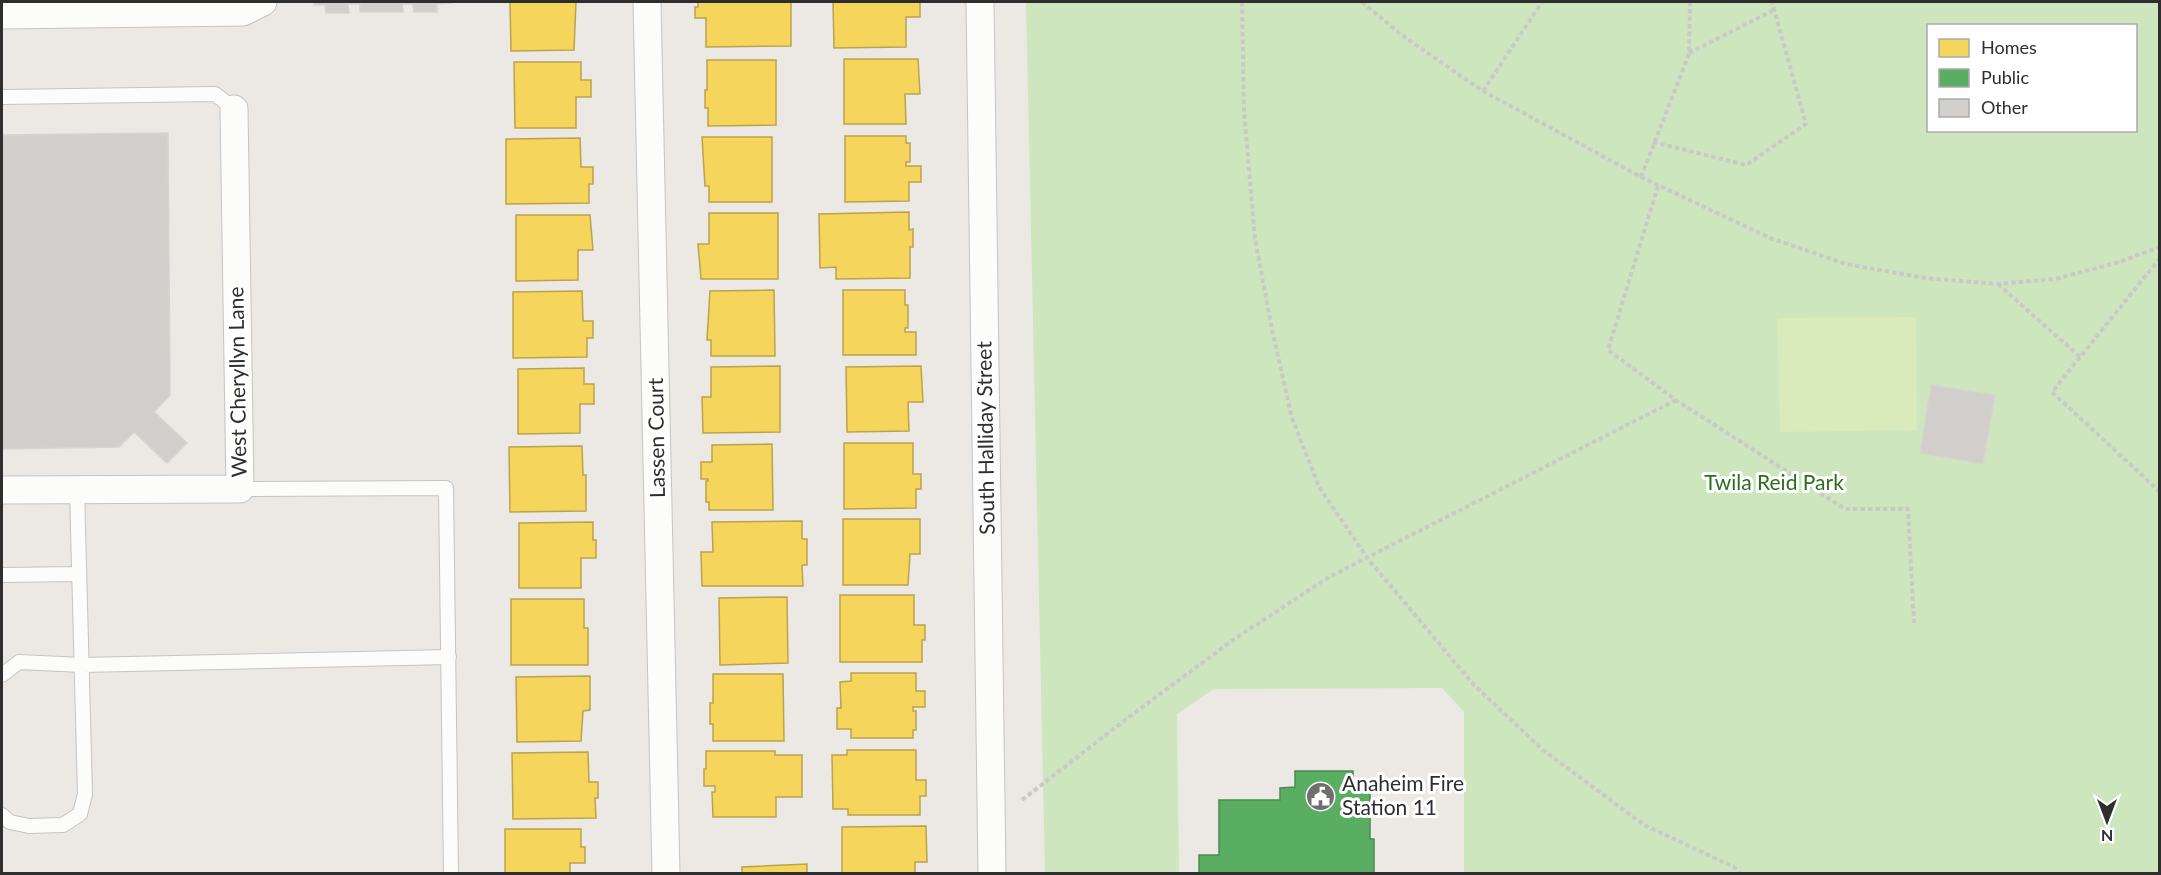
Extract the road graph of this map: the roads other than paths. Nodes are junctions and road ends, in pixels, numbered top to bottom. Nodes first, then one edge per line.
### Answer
1 (263, 2) edge
2 (647, 2) edge
3 (980, 2) edge
4 (2, 15) edge
5 (2, 97) edge
6 (234, 109) joint
7 (240, 489) junction
8 (2, 490) edge
9 (77, 490) junction
10 (79, 574) junction
11 (2, 575) edge
12 (449, 657) junction
13 (82, 665) junction
14 (2, 675) edge
15 (2, 815) edge
16 (451, 873) edge
17 (666, 873) edge
18 (992, 873) edge

1 - 4 street
2 - 17 street, Lassen Court
3 - 18 street, South Halliday Street
5 - 6 lane
6 - 7 street, West Cheryllyn Lane
7 - 9 street, West Cheryllyn Lane
7 - 12 lane
8 - 9 street, West Cheryllyn Lane
9 - 10 lane
10 - 11 lane
10 - 13 lane
12 - 13 lane
12 - 16 lane
13 - 14 lane
13 - 15 lane

